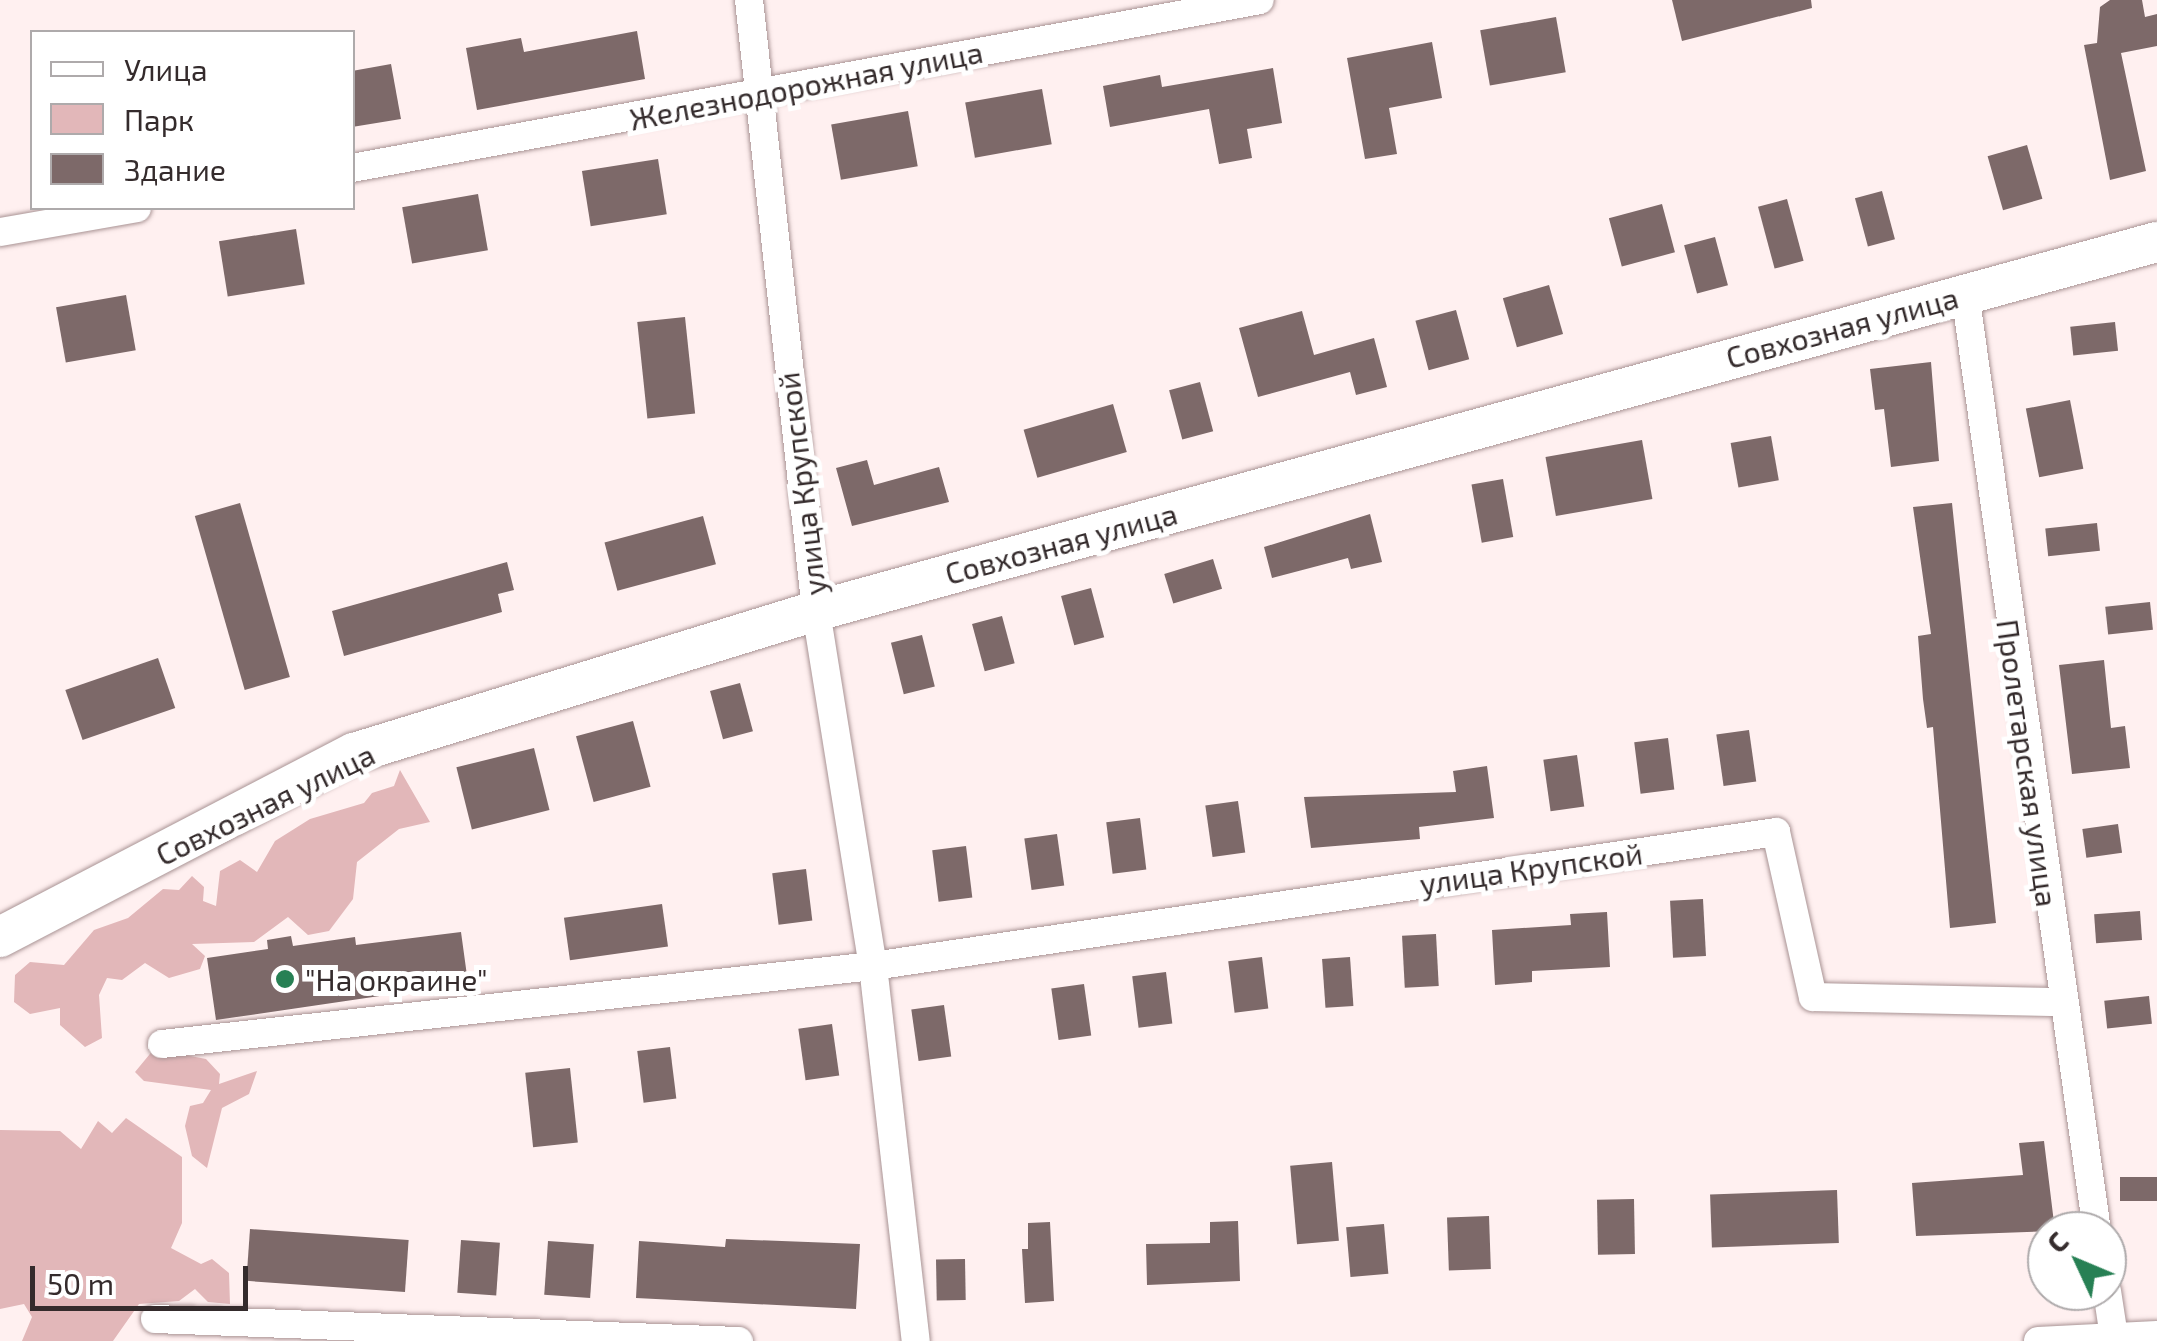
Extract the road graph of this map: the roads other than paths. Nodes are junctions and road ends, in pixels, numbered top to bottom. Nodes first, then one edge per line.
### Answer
1 (749, 0) edge
2 (1260, 0) edge
3 (756, 94) junction
4 (355, 167) edge
5 (126, 210) edge
6 (0, 232) edge
7 (2157, 242) edge
8 (1965, 293) junction
9 (816, 611) junction
10 (0, 937) edge
11 (873, 966) junction
12 (2061, 1002) junction
13 (162, 1044) dead end
14 (2094, 1211) edge
15 (2110, 1311) edge
16 (155, 1318) dead end
17 (2157, 1335) edge
18 (2114, 1336) junction
19 (739, 1341) edge
20 (916, 1341) edge
21 (2038, 1341) edge

1 - 3 street, улица Крупской
2 - 3 street, Железнодорожная улица
3 - 4 street, Железнодорожная улица
3 - 9 street, улица Крупской
5 - 6 street
7 - 8 street, Совхозная улица
8 - 9 street, Совхозная улица
8 - 12 street, Пролетарская улица
9 - 10 street, Совхозная улица
9 - 11 street, улица Крупской
11 - 12 street, улица Крупской
11 - 13 street, улица Крупской
11 - 20 street, улица Крупской
12 - 14 street, Пролетарская улица
15 - 18 street
16 - 19 street
17 - 18 street
18 - 21 street

